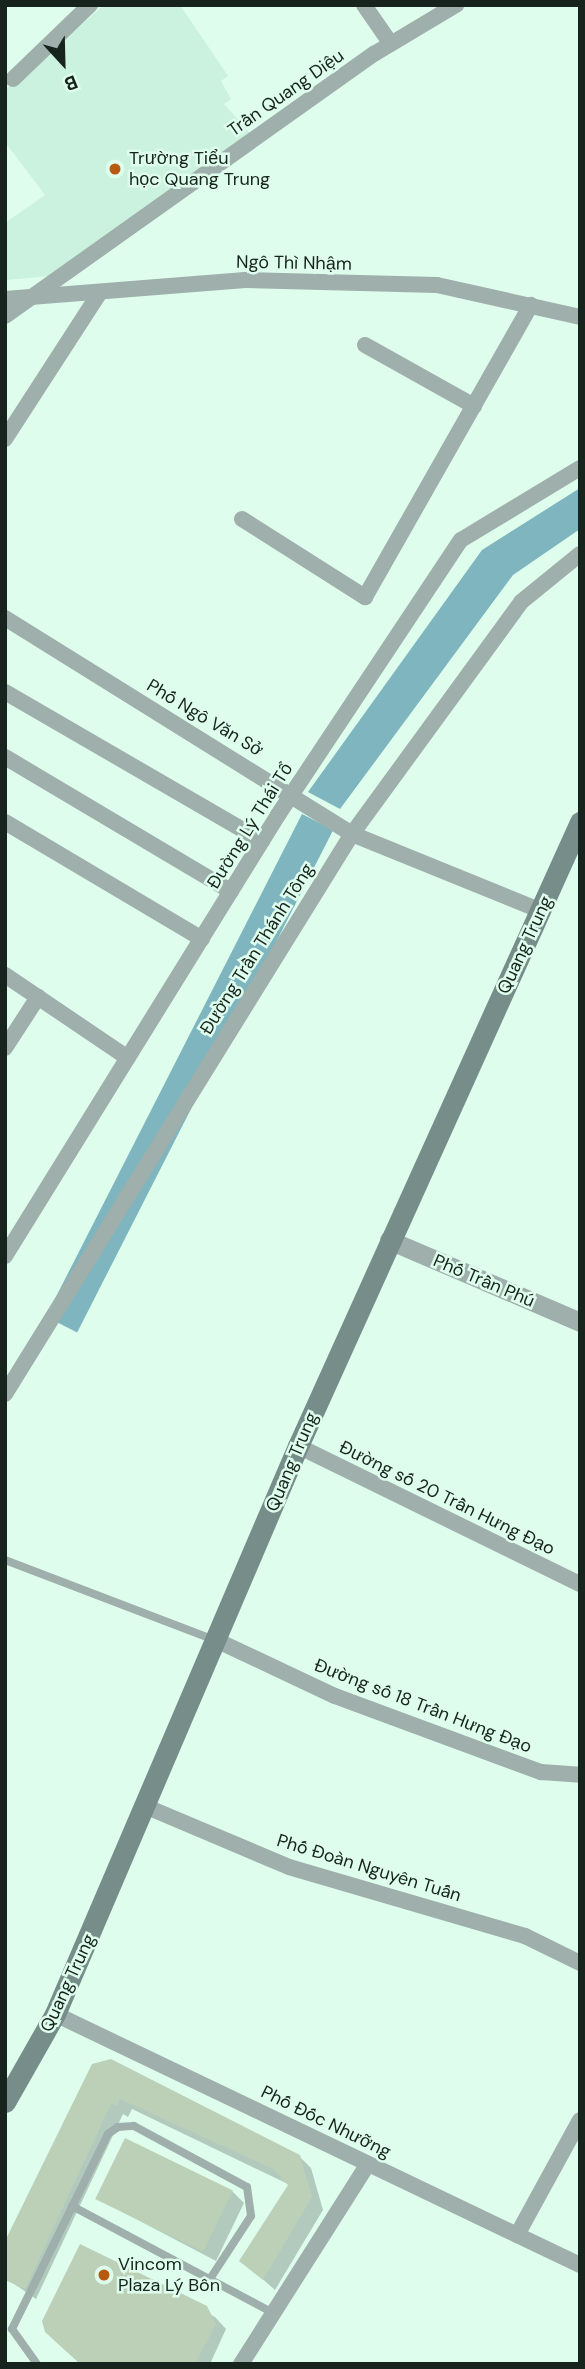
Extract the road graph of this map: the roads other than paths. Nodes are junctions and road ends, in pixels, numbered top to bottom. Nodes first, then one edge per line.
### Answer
1 (90, 5) edge
2 (364, 5) edge
3 (456, 5) edge
4 (391, 44) junction
5 (13, 79) dead end
6 (100, 292) junction
7 (30, 298) junction
8 (5, 299) edge
9 (531, 305) junction
10 (5, 316) edge
11 (580, 317) edge
12 (365, 345) dead end
13 (474, 407) junction
14 (5, 439) edge
15 (580, 468) edge
16 (242, 519) dead end
17 (580, 554) edge
18 (6, 620) edge
19 (5, 692) edge
20 (5, 757) edge
21 (292, 793) junction
22 (5, 822) edge
23 (580, 822) edge
24 (347, 830) junction
25 (262, 841) junction
26 (572, 858) edge
27 (231, 891) junction
28 (542, 911) junction
29 (202, 939) junction
30 (5, 975) edge
31 (37, 997) junction
32 (5, 1048) edge
33 (128, 1058) junction
34 (389, 1240) junction
35 (5, 1256) edge
36 (580, 1322) edge
37 (5, 1394) edge
38 (298, 1446) junction
39 (5, 1560) edge
40 (580, 1584) edge
41 (218, 1641) junction
42 (580, 1775) edge
43 (148, 1807) junction
44 (580, 1964) edge
45 (55, 2014) junction
46 (5, 2102) edge
47 (580, 2120) edge
48 (368, 2164) junction
49 (72, 2206) junction
50 (517, 2235) junction
51 (580, 2265) edge
52 (210, 2279) junction
53 (274, 2313) junction
54 (37, 2364) edge
55 (241, 2364) edge

1 - 5 street
2 - 4 street
3 - 4 street, Trần Quang Diệu
4 - 7 street, Trần Quang Diệu
6 - 7 street, Ngô Thì Nhậm
6 - 9 street, Ngô Thì Nhậm
6 - 14 street
7 - 8 street, Ngô Thì Nhậm
7 - 10 street, Trần Quang Diệu
9 - 11 street, Ngô Thì Nhậm
9 - 13 street
12 - 13 street
13 - 16 street
15 - 21 street, Đường Lý Thái Tổ
17 - 24 street, Đường Trần Thánh Tông
18 - 21 street, Phố Ngô Văn Sở
19 - 25 street
20 - 27 street
21 - 24 street, Phố Ngô Văn Sở
21 - 25 street, Đường Lý Thái Tổ
22 - 29 street
23 - 26 main road, Quang Trung
24 - 28 street, Phố Ngô Văn Sở
24 - 37 street, Đường Trần Thánh Tông
25 - 27 street, Đường Lý Thái Tổ
26 - 28 main road, Quang Trung
27 - 29 street, Đường Lý Thái Tổ
28 - 34 main road, Quang Trung
29 - 33 street, Đường Lý Thái Tổ
30 - 31 street
31 - 32 street
31 - 33 street
33 - 35 street, Đường Lý Thái Tổ
34 - 36 street, Phố Trần Phú
34 - 38 main road, Quang Trung
38 - 40 street, Đường số 20 Trần Hưng Đạo
38 - 41 main road, Quang Trung
39 - 41 lane
41 - 42 street, Đường số 18 Trần Hưng Đạo
41 - 43 main road, Quang Trung
43 - 44 street, Phố Đoàn Nguyên Tuấn
43 - 45 main road, Quang Trung
45 - 46 main road, Quang Trung
45 - 48 street, Phố Đốc Nhưỡng
47 - 50 street
48 - 50 street, Phố Đốc Nhưỡng
48 - 53 street
49 - 52 lane
49 - 52 lane
49 - 54 lane
50 - 51 street, Phố Đốc Nhưỡng
52 - 53 lane
53 - 55 street

